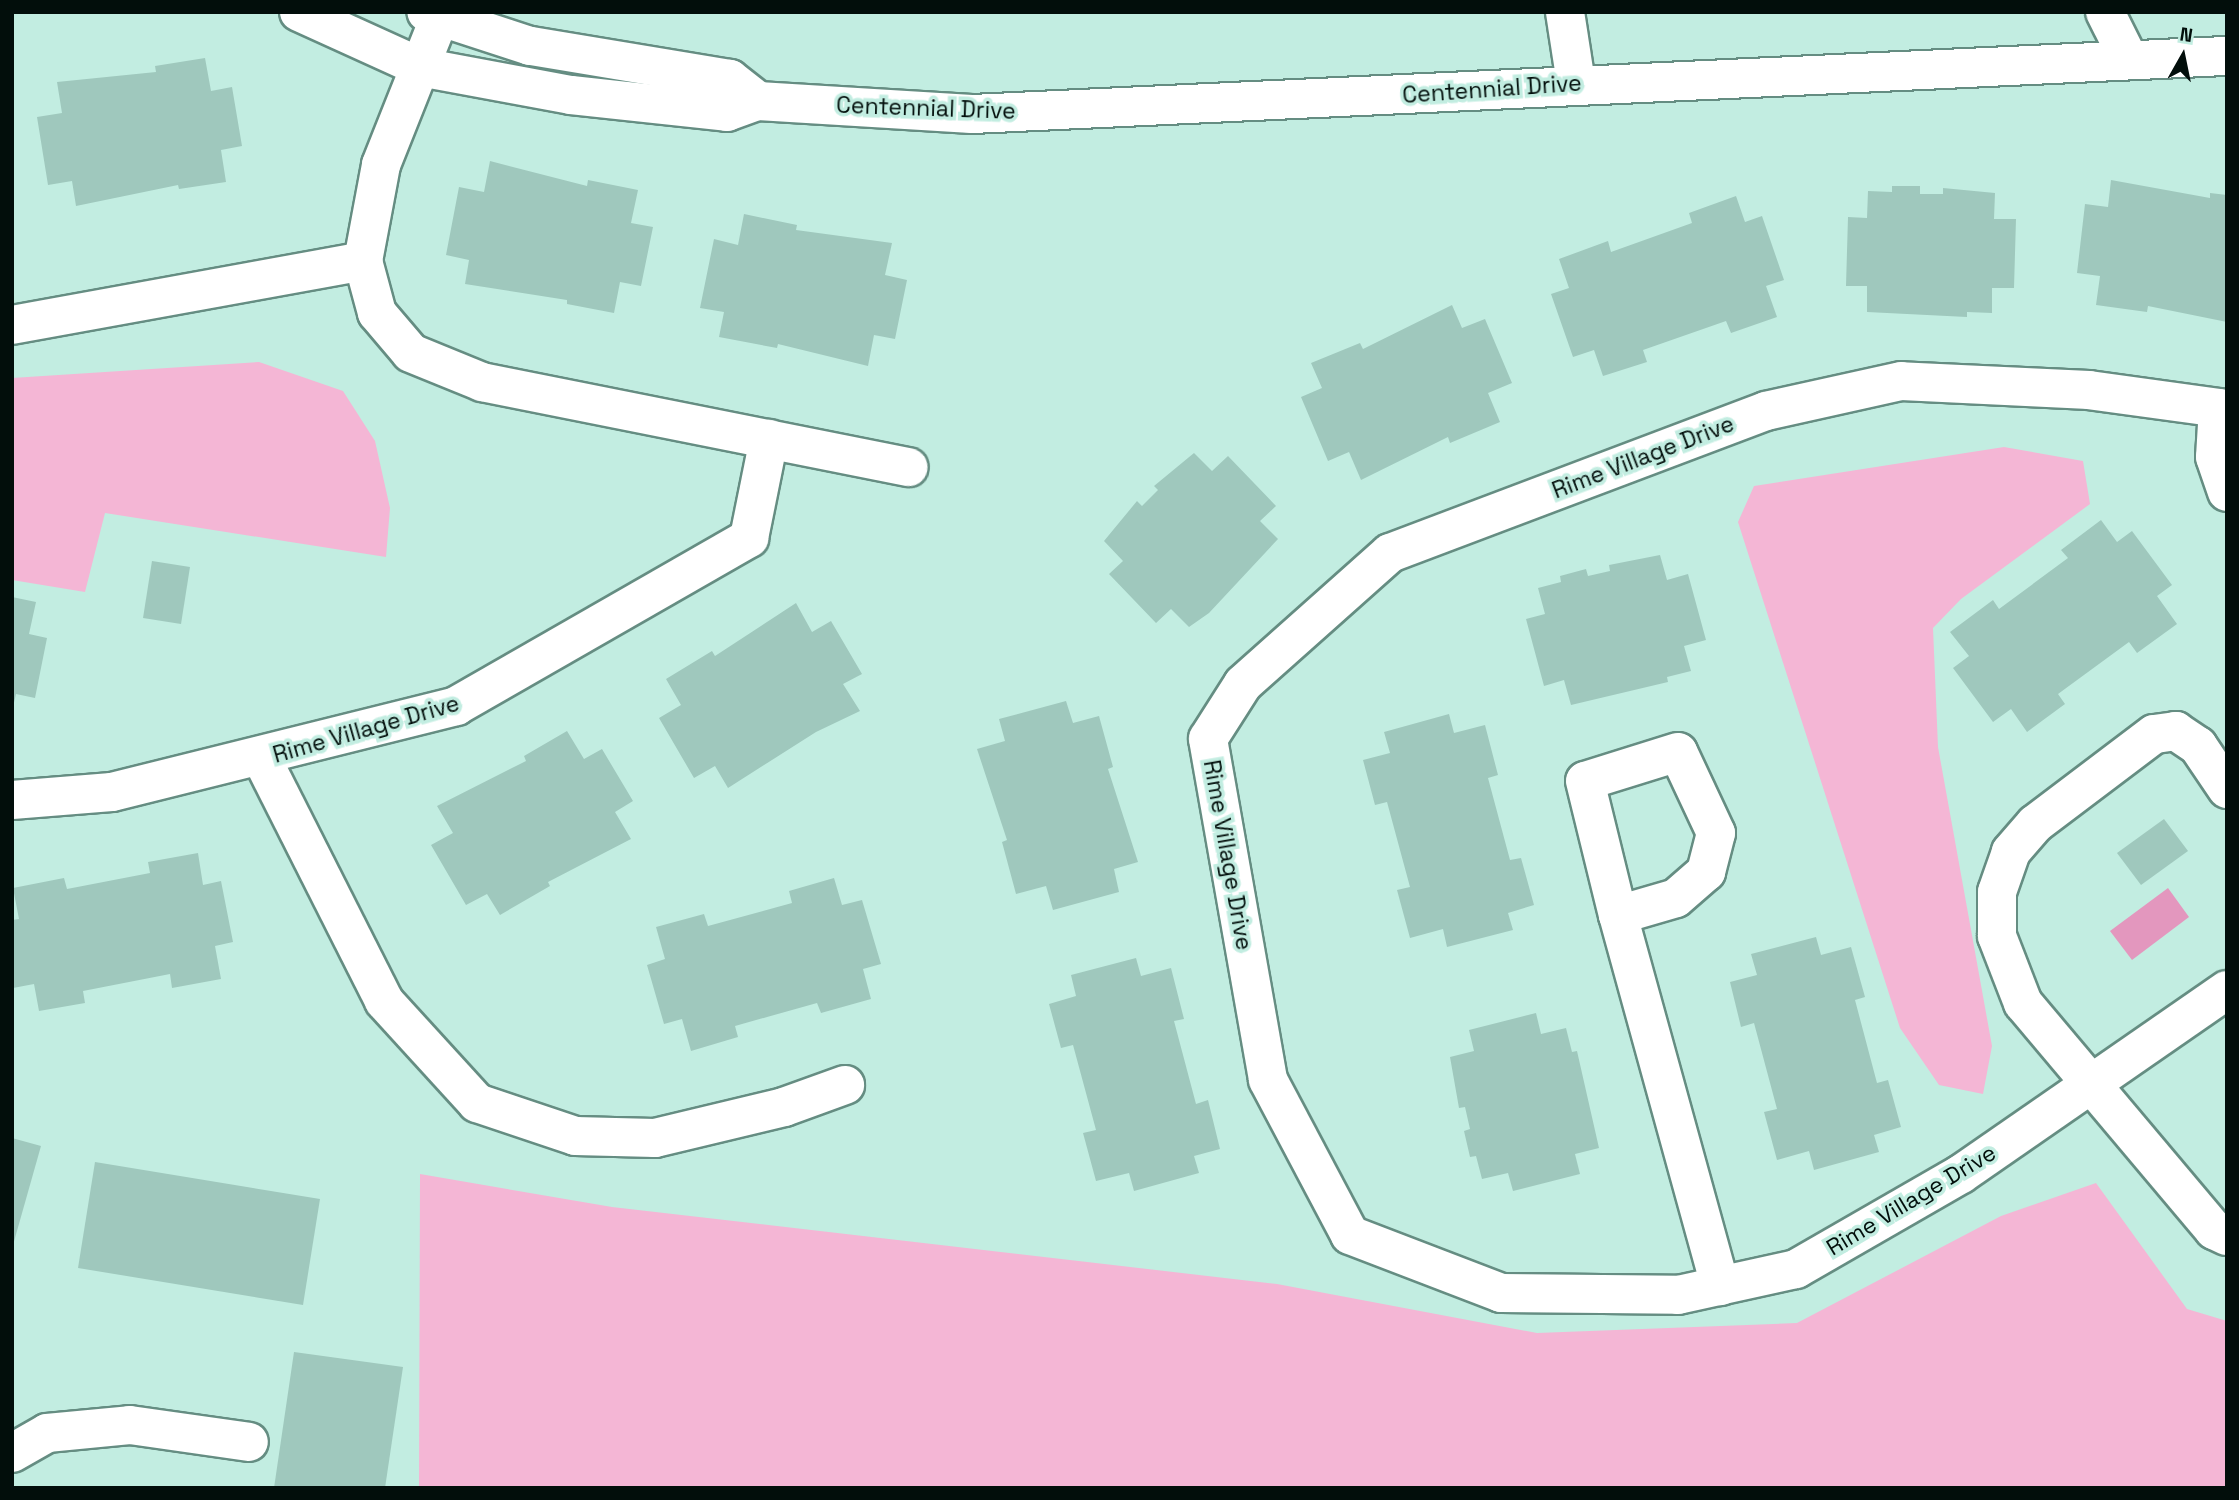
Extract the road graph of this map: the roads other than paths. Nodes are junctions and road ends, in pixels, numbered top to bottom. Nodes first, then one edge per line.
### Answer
1 (299, 12) edge
2 (1565, 12) edge
3 (2105, 12) edge
4 (432, 16) edge
5 (2127, 56) junction
6 (2227, 56) edge
7 (420, 67) junction
8 (1576, 83) junction
9 (758, 101) junction
10 (363, 261) junction
11 (12, 325) edge
12 (2222, 409) edge
13 (769, 439) junction
14 (909, 467) dead end
15 (2227, 492) edge
16 (262, 759) junction
17 (2227, 789) edge
18 (12, 800) edge
19 (1618, 915) dead end
20 (2227, 990) edge
21 (845, 1085) dead end
22 (2091, 1087) junction
23 (2227, 1236) edge
24 (1720, 1286) junction
25 (249, 1442) dead end
26 (12, 1453) edge

1 - 7 street, Centennial Drive
2 - 8 street
3 - 5 street
4 - 7 street
4 - 9 street
5 - 6 street, Centennial Drive
5 - 8 street, Centennial Drive
7 - 9 street, Centennial Drive
7 - 10 street
8 - 9 street, Centennial Drive
10 - 11 street
10 - 13 street
12 - 15 street
12 - 24 street, Rime Village Drive
13 - 14 street
13 - 16 street, Rime Village Drive
16 - 18 street, Rime Village Drive
16 - 21 street
17 - 22 street
19 - 24 street
20 - 22 street, Rime Village Drive
22 - 23 street
22 - 24 street, Rime Village Drive
25 - 26 street

